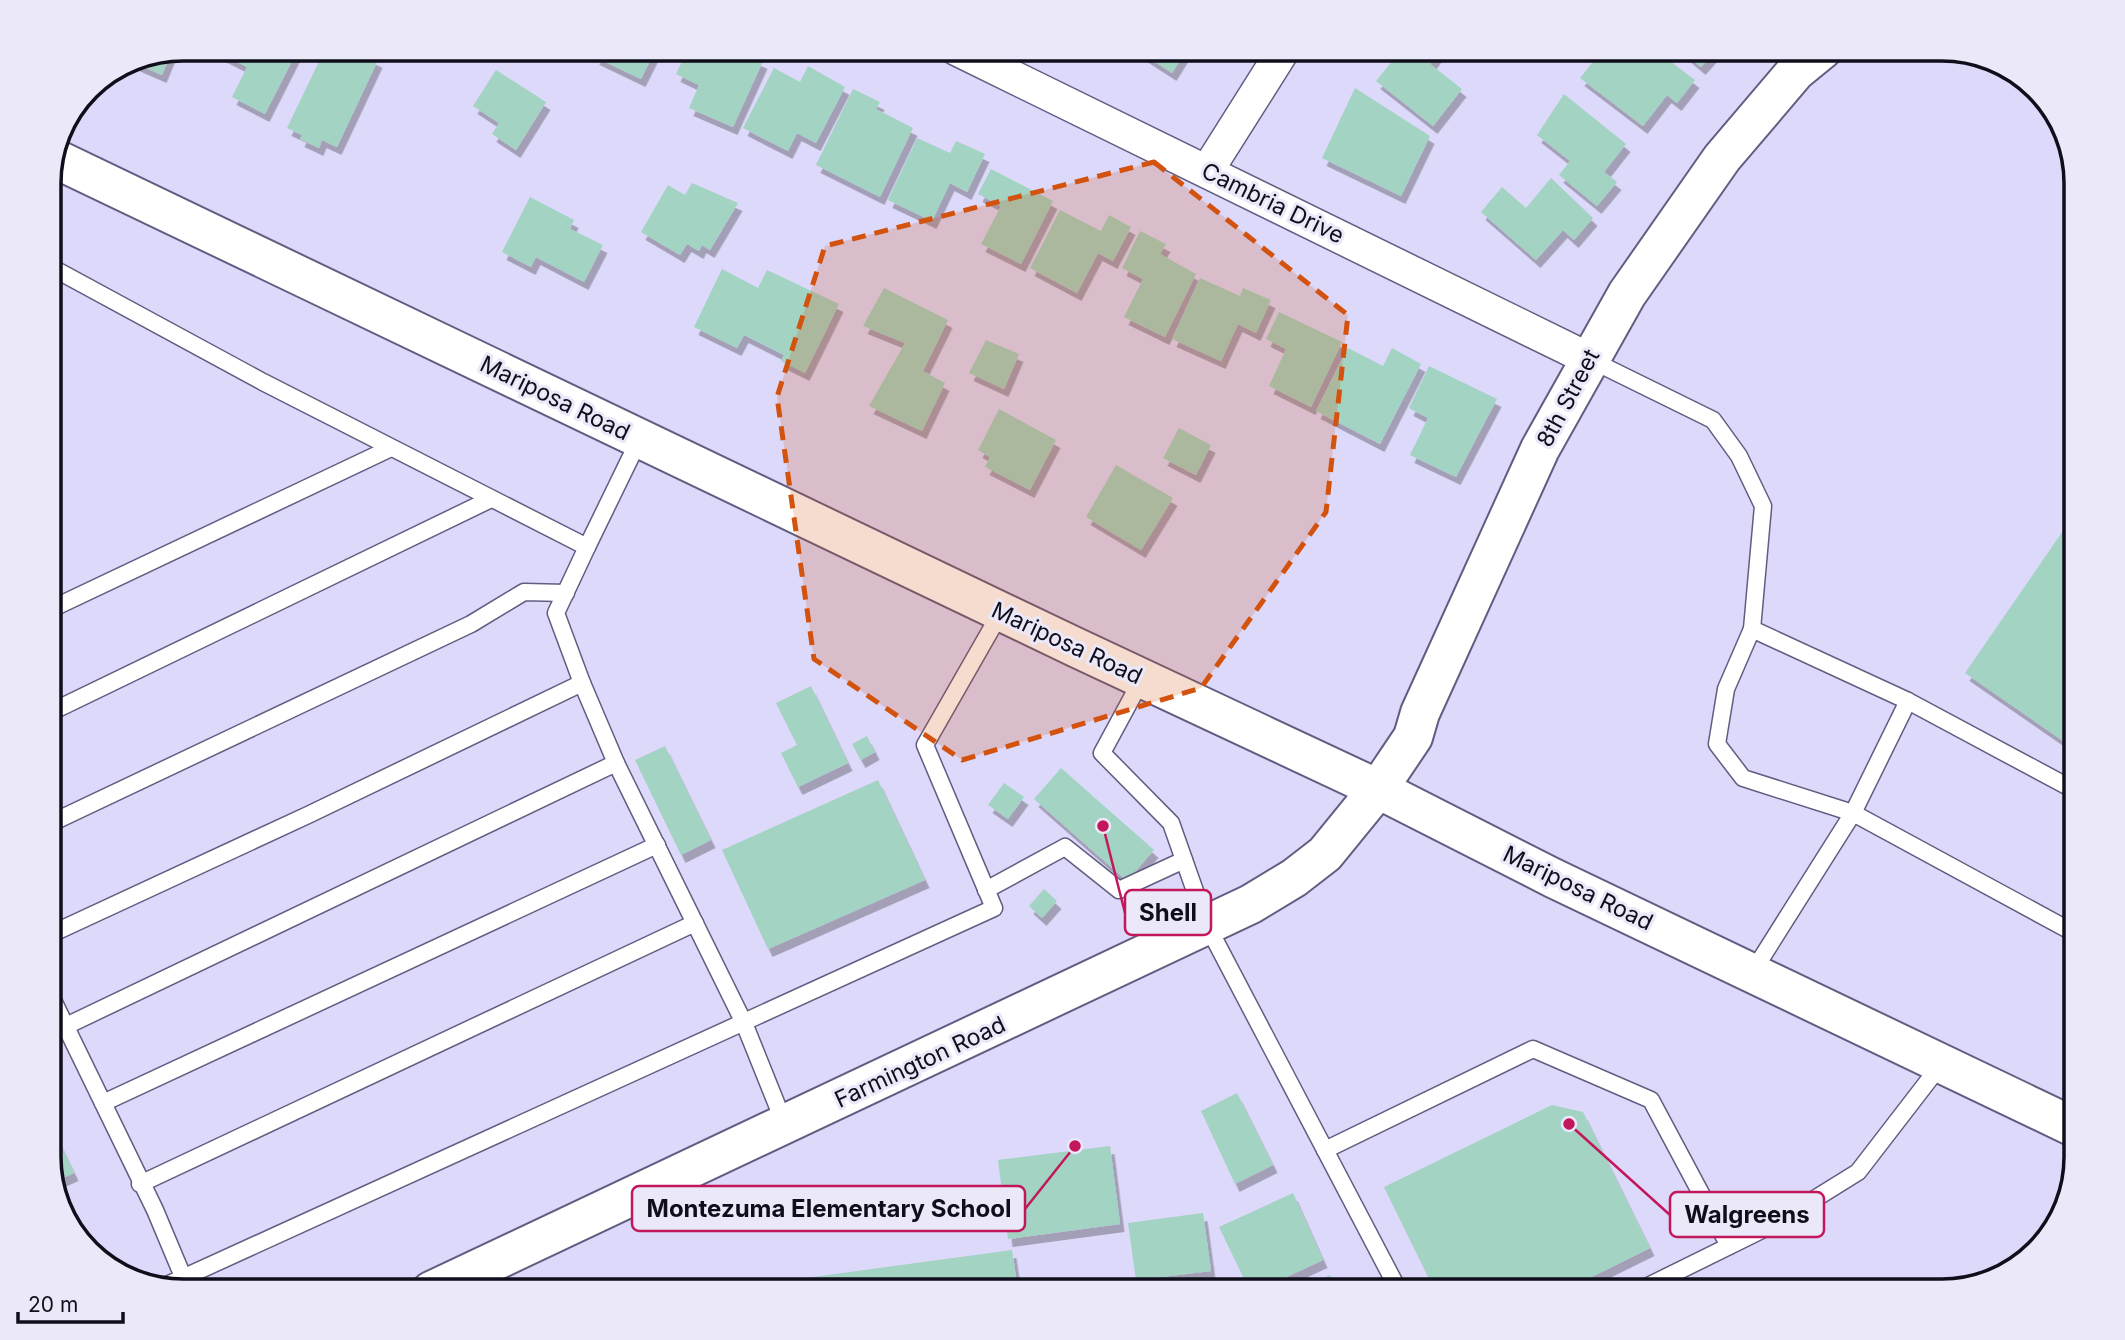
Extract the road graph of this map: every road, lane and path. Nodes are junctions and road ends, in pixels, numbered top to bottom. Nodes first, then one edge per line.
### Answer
1 (982, 61) edge
2 (1276, 61) edge
3 (1809, 61) edge
4 (64, 162) edge
5 (1207, 170) junction
6 (62, 273) edge
7 (1589, 359) junction
8 (640, 438) junction
9 (391, 448) junction
10 (491, 499) junction
11 (587, 547) junction
12 (566, 593) junction
13 (62, 604) edge
14 (1001, 612) junction
15 (1752, 629) junction
16 (1142, 679) junction
17 (582, 683) junction
18 (1908, 701) junction
19 (62, 707) edge
20 (616, 762) junction
21 (2064, 785) edge
22 (1378, 789) junction
23 (1853, 813) junction
24 (62, 818) edge
25 (657, 845) junction
26 (1184, 860) junction
27 (986, 890) junction
28 (695, 923) junction
29 (1207, 925) junction
30 (2064, 927) edge
31 (62, 929) edge
32 (1752, 973) junction
33 (62, 1018) edge
34 (744, 1023) junction
35 (66, 1026) junction
36 (1942, 1063) junction
37 (103, 1103) junction
38 (2064, 1122) edge
39 (785, 1125) junction
40 (1325, 1150) junction
41 (141, 1184) junction
42 (1729, 1246) junction
43 (184, 1279) edge
44 (197, 1279) edge
45 (457, 1279) edge
46 (1393, 1279) edge
47 (1662, 1279) edge

1 - 5 street, Cambria Drive
2 - 5 street
3 - 7 main road, 8th Street
4 - 8 main road, Mariposa Road
5 - 7 street, Cambria Drive
6 - 9 lane
7 - 15 lane
7 - 22 main road, 8th Street
8 - 11 lane
8 - 14 main road, Mariposa Road
9 - 10 lane
9 - 13 lane
10 - 11 lane
10 - 19 lane
11 - 12 lane
12 - 17 lane
12 - 24 lane
14 - 16 main road, Mariposa Road
14 - 27 lane
15 - 18 lane
15 - 23 lane
16 - 22 main road, Mariposa Road
16 - 26 lane
17 - 20 lane
17 - 31 lane
18 - 21 lane
18 - 23 lane
20 - 25 lane
20 - 35 lane
22 - 29 main road, Farmington Road
22 - 32 main road, Mariposa Road
23 - 30 lane
23 - 32 lane
25 - 28 lane
25 - 37 lane
26 - 27 lane
26 - 29 lane
27 - 34 lane
28 - 34 lane
28 - 41 lane
29 - 39 main road, Farmington Road
29 - 40 lane
32 - 36 main road, Mariposa Road
33 - 35 lane
34 - 39 lane
34 - 44 lane
35 - 37 lane
36 - 38 main road, Mariposa Road
36 - 42 lane
37 - 41 lane
39 - 45 main road, Farmington Road
40 - 42 lane
40 - 46 lane
41 - 43 lane
42 - 47 lane

